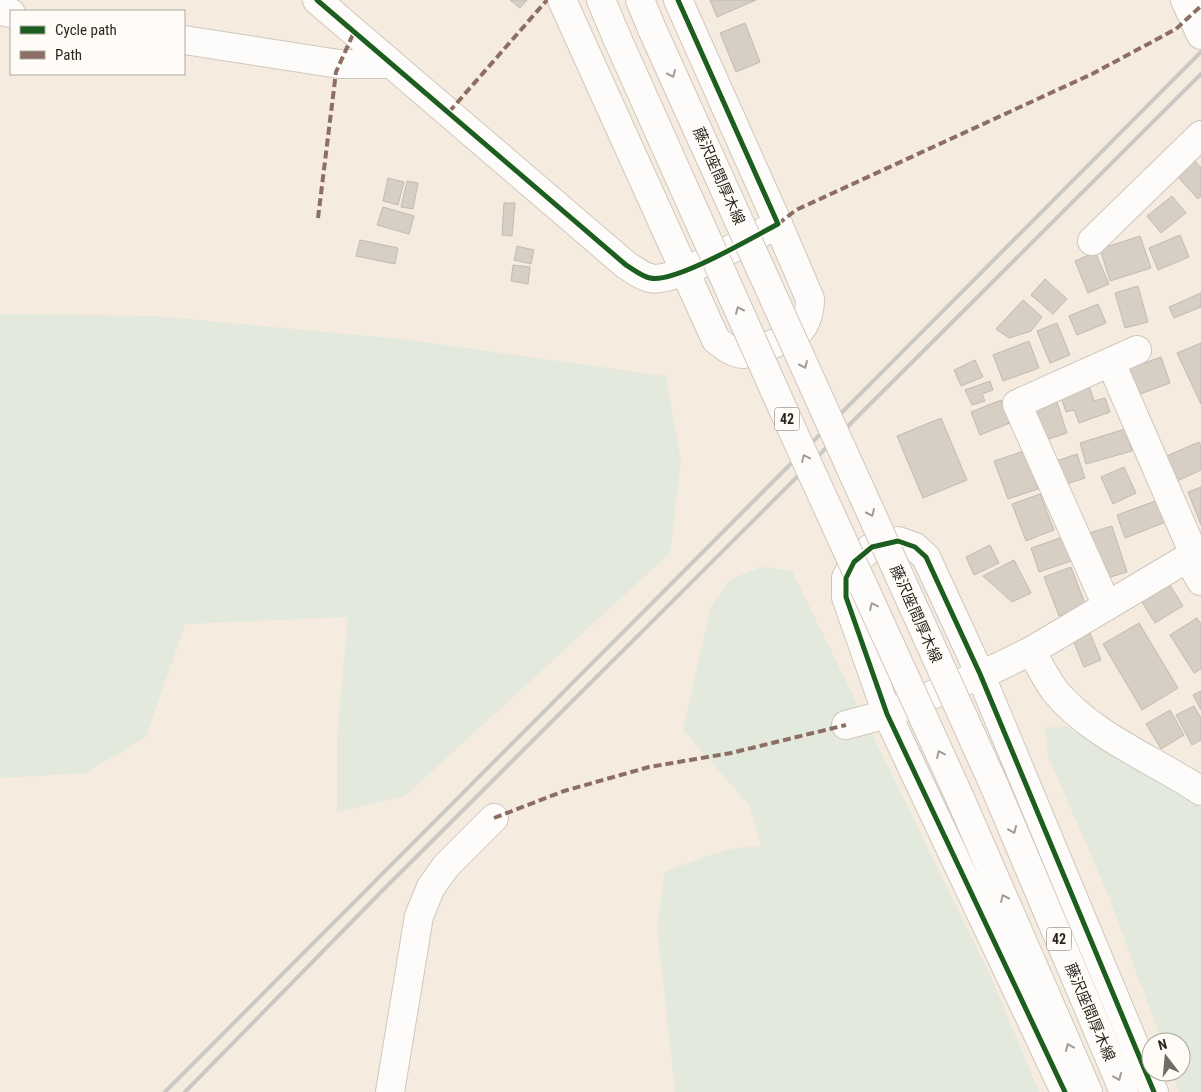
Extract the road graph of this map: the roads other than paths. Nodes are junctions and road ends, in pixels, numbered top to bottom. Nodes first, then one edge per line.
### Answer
1 (317, 0) edge
2 (562, 0) edge
3 (601, 0) edge
4 (640, 0) edge
5 (678, 0) edge
6 (1185, 2) edge
7 (1201, 35) edge
8 (185, 40) edge
9 (391, 64) junction
10 (1201, 135) edge
11 (778, 224) junction
12 (1092, 241) dead end
13 (685, 272) junction
14 (1138, 350) dead end
15 (1111, 363) junction
16 (1194, 554) edge
17 (1201, 581) edge
18 (1107, 606) junction
19 (1031, 651) junction
20 (980, 674) junction
21 (887, 714) junction
22 (846, 725) dead end
23 (1195, 780) edge
24 (494, 818) dead end
25 (390, 1092) edge
26 (1065, 1092) edge
27 (1088, 1092) edge
28 (1124, 1092) edge
29 (1154, 1092) edge

1 - 9 street
2 - 13 street
27 -> 3 street, 42, bridge
4 -> 28 street, 藤沢座間厚木線 / 42, bridge
5 - 11 street
6 - 7 street
8 - 9 street
9 - 13 street
10 - 12 street
11 - 13 street
11 - 13 street
14 - 15 street
15 - 16 street
15 - 18 street
16 - 17 street
16 - 18 street
18 - 19 street
19 - 20 street
19 - 23 street
20 - 21 street
20 - 21 street
20 - 29 street
21 - 22 street
21 - 26 street
24 - 25 street

